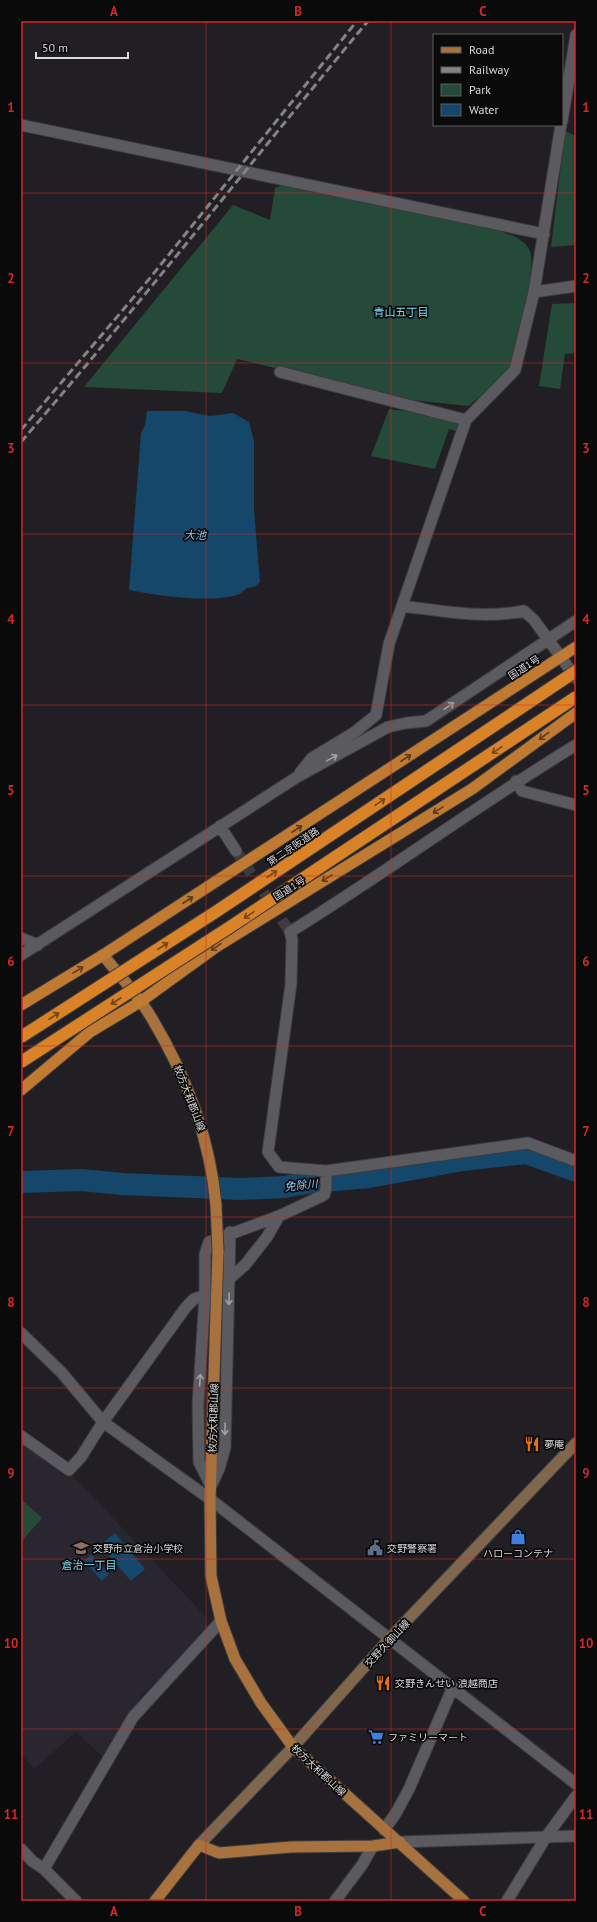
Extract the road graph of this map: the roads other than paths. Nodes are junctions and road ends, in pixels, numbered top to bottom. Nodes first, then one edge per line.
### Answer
1 (576, 35) edge
2 (563, 115) edge
3 (21, 125) edge
4 (561, 126) edge
5 (544, 234) junction
6 (576, 286) edge
7 (534, 292) junction
8 (280, 372) dead end
9 (466, 420) junction
10 (402, 606) junction
11 (576, 620) edge
12 (548, 639) junction
13 (576, 647) edge
14 (561, 657) junction
15 (576, 671) edge
16 (576, 678) edge
17 (576, 697) edge
18 (576, 714) edge
19 (576, 745) edge
20 (297, 777) junction
21 (516, 781) junction
22 (576, 805) edge
23 (220, 826) junction
24 (236, 851) tunnel mouth
25 (21, 938) edge
26 (38, 945) junction
27 (103, 954) junction
28 (21, 955) edge
29 (140, 1002) junction
30 (21, 1005) edge
31 (21, 1037) edge
32 (21, 1062) edge
33 (21, 1090) edge
34 (576, 1161) edge
35 (326, 1171) junction
36 (279, 1216) junction
37 (230, 1232) junction
38 (229, 1279) junction
39 (205, 1295) junction
40 (21, 1333) edge
41 (103, 1422) junction
42 (21, 1436) edge
43 (576, 1443) edge
44 (211, 1486) junction
45 (210, 1499) junction
46 (221, 1622) junction
47 (390, 1638) junction
48 (452, 1687) junction
49 (293, 1747) junction
50 (576, 1784) edge
51 (576, 1796) edge
52 (384, 1830) junction
53 (576, 1836) edge
54 (546, 1837) junction
55 (400, 1842) junction
56 (199, 1844) junction
57 (373, 1846) junction
58 (21, 1849) edge
59 (44, 1869) junction
60 (76, 1901) edge
61 (155, 1901) edge
62 (335, 1901) edge
63 (464, 1901) edge
64 (507, 1901) edge

1 - 2 street
3 - 5 street
4 - 5 street
5 - 7 street
6 - 7 street
7 - 9 street
8 - 9 street
9 - 10 street
10 - 12 street
10 - 20 street
11 - 12 street
12 - 14 street
20 -> 12 street
13 - 14 highway, 国道1号
14 - 16 street
27 -> 14 highway, 国道1号
31 -> 15 highway, 第二京阪道路, bridge
17 -> 32 highway, bridge
18 -> 29 highway, 国道1号
19 - 21 street
20 - 23 street
21 - 22 street
21 - 35 street
23 - 24 street
23 - 26 street
25 - 26 street
26 - 28 street
27 - 29 main road, 枚方大和郡山線
30 -> 27 highway, 国道1号
29 - 33 highway, 国道1号
29 - 44 main road, 枚方大和郡山線, bridge
34 - 35 street
35 - 36 street
36 - 37 street
36 - 38 street
37 - 38 street
37 - 39 street
38 -> 44 street
39 - 41 street
44 -> 39 street
40 - 41 street
41 - 42 street
41 - 45 street
43 - 47 main road, 交野久御山線
44 - 45 main road, 枚方大和郡山線
45 - 46 main road, 枚方大和郡山線
45 - 47 street
46 - 49 main road, 枚方大和郡山線
46 - 59 street
47 - 48 street
47 - 49 main road, 交野久御山線
48 - 50 street
48 - 52 street
49 - 52 main road, 枚方大和郡山線
49 - 56 main road, 交野久御山線
51 - 54 street
52 - 55 main road, 枚方大和郡山線
53 - 54 street
54 - 55 street
54 - 64 street
55 - 57 main road
55 - 63 main road, 枚方大和郡山線
56 - 57 main road
56 - 61 main road
57 - 62 street
58 - 59 street
59 - 60 street

